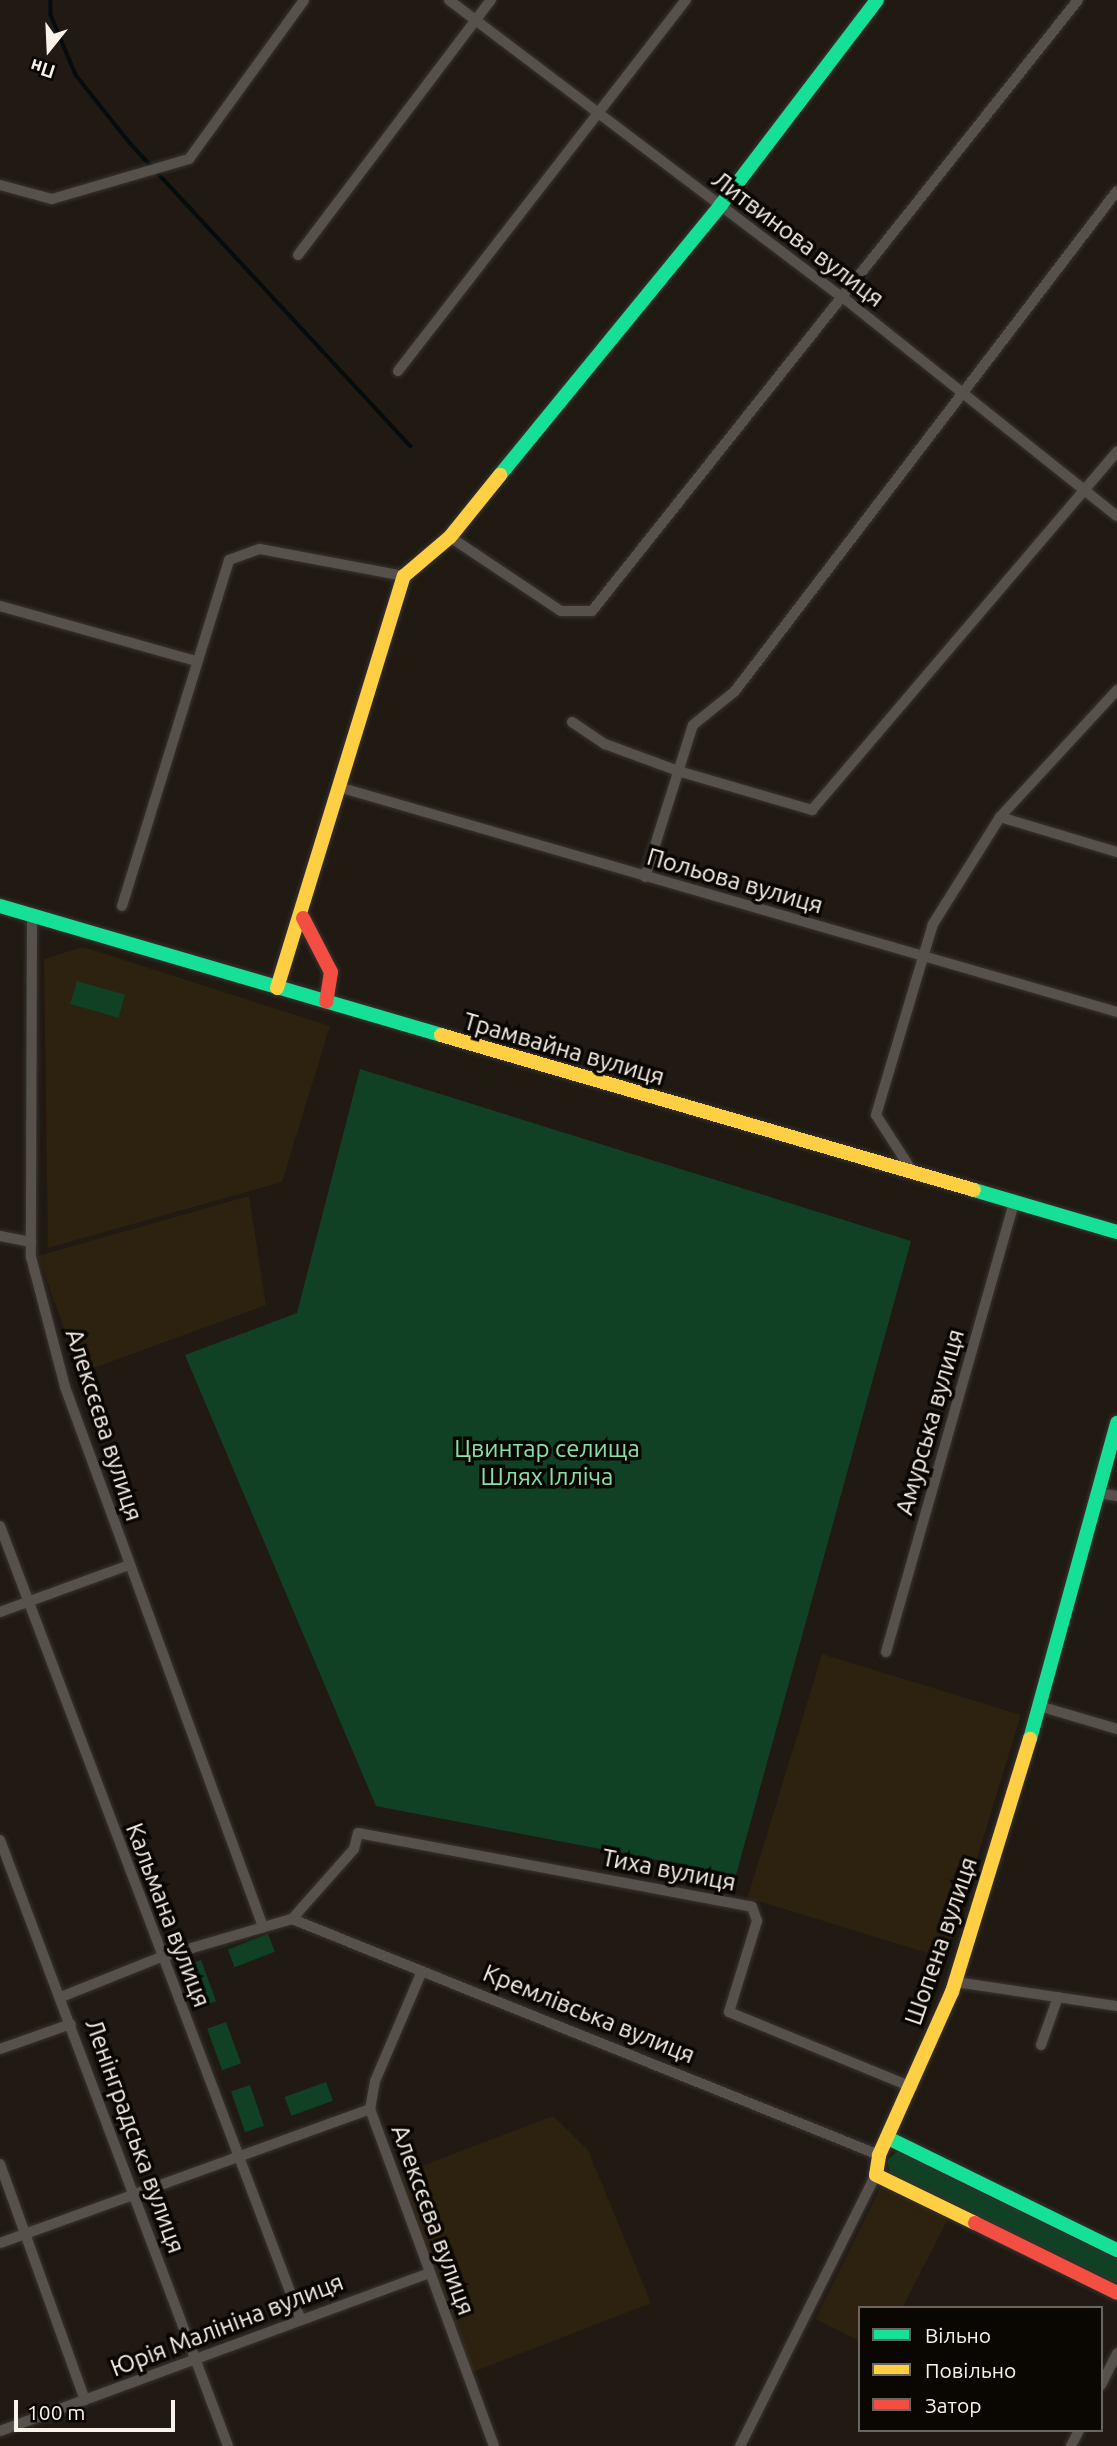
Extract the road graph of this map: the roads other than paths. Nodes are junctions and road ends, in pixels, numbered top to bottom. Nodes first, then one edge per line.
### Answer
1 (304, 0) edge
2 (449, 0) edge
3 (491, 0) edge
4 (686, 0) edge
5 (877, 0) edge
6 (1078, 0) edge
7 (1066, 4) edge
8 (476, 20) junction
9 (596, 113) junction
10 (0, 185) edge
11 (1117, 191) edge
12 (720, 206) junction
13 (298, 255) dead end
14 (845, 299) junction
15 (398, 371) dead end
16 (962, 394) junction
17 (1117, 451) edge
18 (1084, 490) junction
19 (1117, 516) edge
20 (450, 537) junction
21 (404, 576) junction
22 (0, 606) edge
23 (196, 661) junction
24 (1117, 690) edge
25 (572, 722) dead end
26 (678, 771) junction
27 (342, 788) junction
28 (1000, 817) junction
29 (1117, 852) edge
30 (645, 877) junction
31 (0, 906) edge
32 (122, 906) dead end
33 (32, 916) junction
34 (303, 918) junction
35 (921, 956) junction
36 (277, 988) junction
37 (326, 1002) junction
38 (1117, 1012) edge
39 (914, 1174) junction
40 (1014, 1202) junction
41 (1117, 1232) edge
42 (0, 1236) edge
43 (31, 1242) junction
44 (1117, 1423) edge
45 (1098, 1493) junction
46 (1117, 1496) edge
47 (0, 1526) edge
48 (130, 1564) junction
49 (29, 1601) junction
50 (0, 1612) edge
51 (886, 1653) dead end
52 (1039, 1706) junction
53 (1117, 1729) edge
54 (0, 1840) edge
55 (287, 1919) junction
56 (262, 1924) junction
57 (161, 1957) junction
58 (422, 1971) junction
59 (956, 1982) junction
60 (61, 1997) junction
61 (1058, 1997) junction
62 (1117, 2006) edge
63 (71, 2024) junction
64 (1041, 2045) dead end
65 (0, 2049) edge
66 (912, 2087) junction
67 (370, 2109) junction
68 (890, 2139) junction
69 (238, 2155) junction
70 (879, 2155) junction
71 (0, 2164) edge
72 (876, 2175) junction
73 (134, 2194) junction
74 (26, 2233) junction
75 (0, 2243) edge
76 (1117, 2250) edge
77 (430, 2273) junction
78 (1117, 2293) edge
79 (300, 2318) junction
80 (1117, 2353) edge
81 (195, 2360) junction
82 (1103, 2381) edge
83 (85, 2400) junction
84 (0, 2431) edge
85 (742, 2442) edge
86 (228, 2446) edge
87 (494, 2446) edge
88 (753, 2446) edge

1 - 10 street
2 - 8 street, Литвинова вулиця
3 - 8 street
4 - 9 street
5 - 12 street
6 - 7 street
7 - 14 street
8 - 9 street, Литвинова вулиця
8 - 13 street
9 - 12 street, Литвинова вулиця
9 - 15 street
11 - 16 street
12 - 14 street, Литвинова вулиця
12 - 20 street
14 - 16 street, Литвинова вулиця
14 - 20 street
16 - 18 street, Литвинова вулиця
16 - 26 street
17 - 18 street
18 - 19 street, Литвинова вулиця
18 - 26 street
20 - 21 street
21 - 23 street
21 - 27 street
22 - 23 street
23 - 32 street
24 - 28 street
25 - 26 street
26 - 30 street
27 - 30 street, Польова вулиця
27 - 34 street
28 - 29 street
28 - 35 street
30 - 35 street, Польова вулиця
31 - 33 street, Трамвайна вулиця
33 - 36 street, Трамвайна вулиця
33 - 43 street, Алексєєва вулиця
34 - 36 street
34 - 37 street
35 - 38 street, Польова вулиця
35 - 39 street
36 - 37 street, Трамвайна вулиця
37 - 39 street, Трамвайна вулиця
39 - 40 street, Трамвайна вулиця
40 - 41 street, Трамвайна вулиця
40 - 51 street, Амурська вулиця
42 - 43 street
43 - 48 street, Алексєєва вулиця
44 - 45 street, Шопена вулиця
45 - 46 street
45 - 52 street, Шопена вулиця
47 - 49 street, Кальмана вулиця
48 - 49 street
48 - 56 street, Алексєєва вулиця
49 - 50 street
49 - 57 street, Кальмана вулиця
52 - 53 street
52 - 59 street, Шопена вулиця
54 - 60 street, Ленінградська вулиця
55 - 56 street
55 - 58 street, Кремлівська вулиця
55 - 66 street, Тиха вулиця
56 - 57 street
57 - 60 street
57 - 69 street, Кальмана вулиця
58 - 67 street, Алексєєва вулиця
58 - 70 street, Кремлівська вулиця
59 - 61 street
59 - 66 street, Шопена вулиця
60 - 63 street, Ленінградська вулиця
61 - 62 street
61 - 64 street
63 - 65 street
63 - 73 street, Ленінградська вулиця
66 - 68 street, Шопена вулиця
67 - 69 street
67 - 77 street, Алексєєва вулиця
68 - 70 street, Шопена вулиця
68 - 76 street
69 - 73 street
69 - 79 street, Кальмана вулиця
70 - 72 street, Шопена вулиця
71 - 74 street
72 - 78 street
72 - 85 street, Шопена вулиця
73 - 74 street
73 - 81 street, Ленінградська вулиця
74 - 75 street
74 - 83 street
77 - 79 street, Юрія Малініна вулиця
77 - 87 street, Алексєєва вулиця
79 - 81 street, Юрія Малініна вулиця
80 - 82 street
81 - 83 street, Юрія Малініна вулиця
81 - 86 street, Ленінградська вулиця
83 - 84 street, Юрія Малініна вулиця
85 - 88 street

